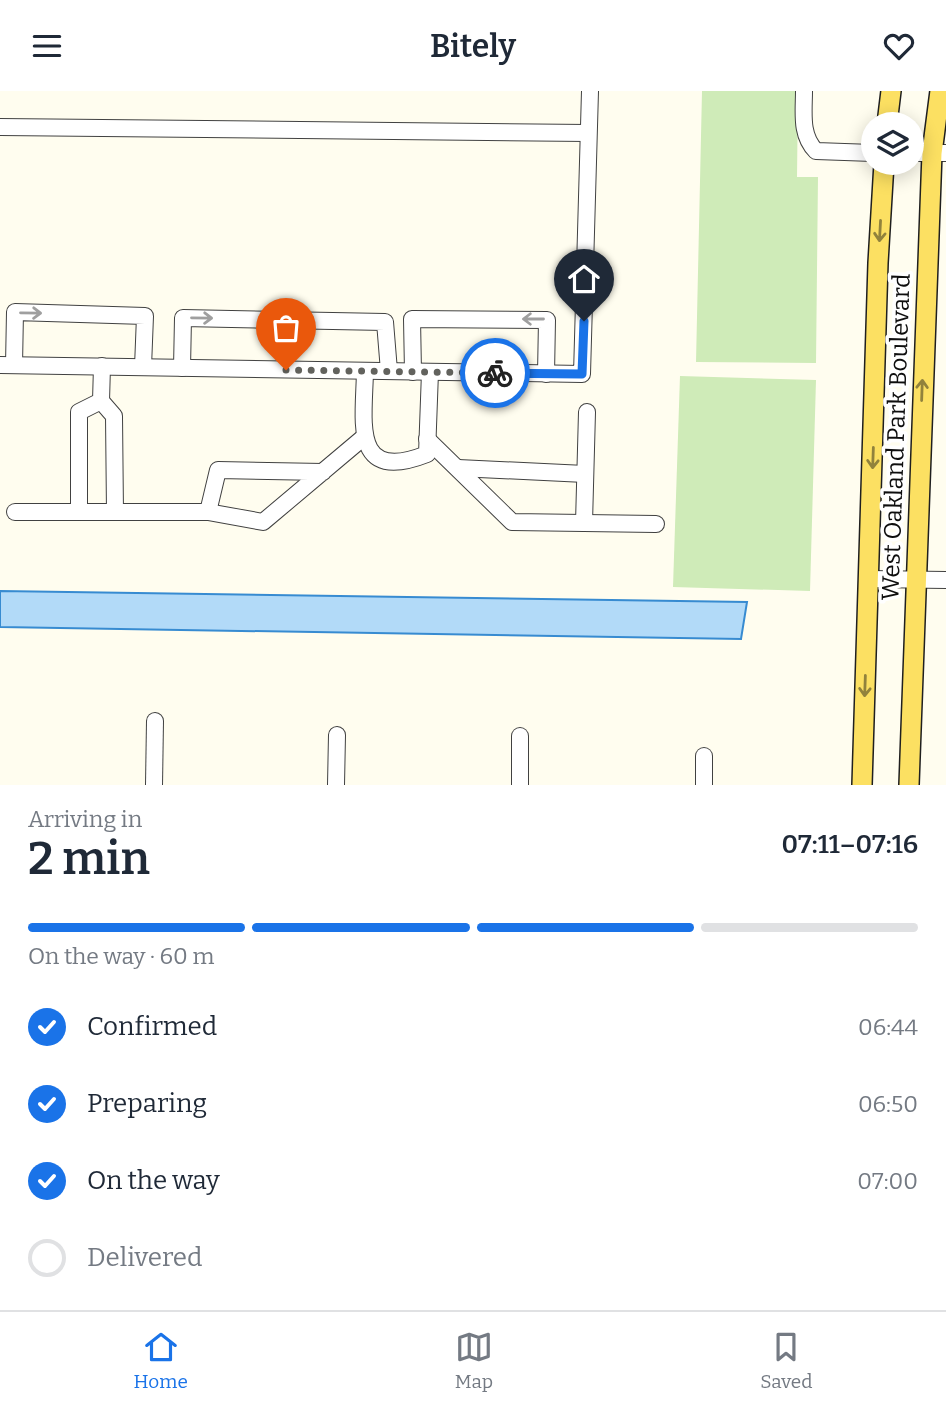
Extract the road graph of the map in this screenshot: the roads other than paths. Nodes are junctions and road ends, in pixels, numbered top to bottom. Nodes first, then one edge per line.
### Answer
1 (590, 91) edge
2 (804, 91) edge
3 (891, 91) edge
4 (940, 91) edge
5 (888, 112) edge
6 (0, 127) edge
7 (588, 133) junction
8 (861, 153) edge
9 (939, 153) edge
10 (883, 175) edge
11 (7, 365) edge
12 (102, 366) junction
13 (144, 367) junction
14 (182, 368) junction
15 (365, 371) junction
16 (389, 371) junction
17 (413, 372) junction
18 (430, 372) junction
19 (545, 374) junction
20 (101, 401) junction
21 (587, 412) dead end
22 (364, 437) junction
23 (428, 439) junction
24 (458, 468) junction
25 (323, 472) junction
26 (585, 474) junction
27 (15, 512) dead end
28 (79, 512) junction
29 (115, 512) junction
30 (208, 512) junction
31 (584, 523) junction
32 (656, 524) dead end
33 (869, 579) junction
34 (915, 580) junction
35 (946, 580) edge
36 (155, 721) dead end
37 (337, 734) dead end
38 (520, 736) dead end
39 (704, 756) dead end
40 (154, 785) edge
41 (336, 785) edge
42 (520, 785) edge
43 (704, 785) edge
44 (862, 785) edge
45 (909, 785) edge

1 - 7 street
2 - 8 street
3 - 5 main road
4 - 9 main road, West Oakland Park Boulevard
6 - 7 street
7 - 19 street
34 -> 9 main road, West Oakland Park Boulevard
10 -> 33 main road, West Oakland Park Boulevard
11 - 12 street
11 -> 13 street
12 - 13 street
12 - 20 street
13 - 14 street
14 - 15 street
14 -> 16 street
15 - 16 street
15 - 22 street
16 - 17 street
17 - 18 street
19 -> 17 street
18 - 19 street
18 - 23 street
20 - 28 street
20 - 29 street
21 - 26 street
22 - 23 street
22 - 25 street
23 - 24 street
24 - 26 street
24 - 31 street
25 - 30 street
25 - 30 street
26 - 31 street
27 - 28 street
28 - 29 street
29 - 30 street
31 - 32 street
33 - 34 street
33 -> 44 main road, West Oakland Park Boulevard
34 - 35 street
34 - 45 main road, West Oakland Park Boulevard
36 - 40 street
37 - 41 street
38 - 42 street
39 - 43 street

